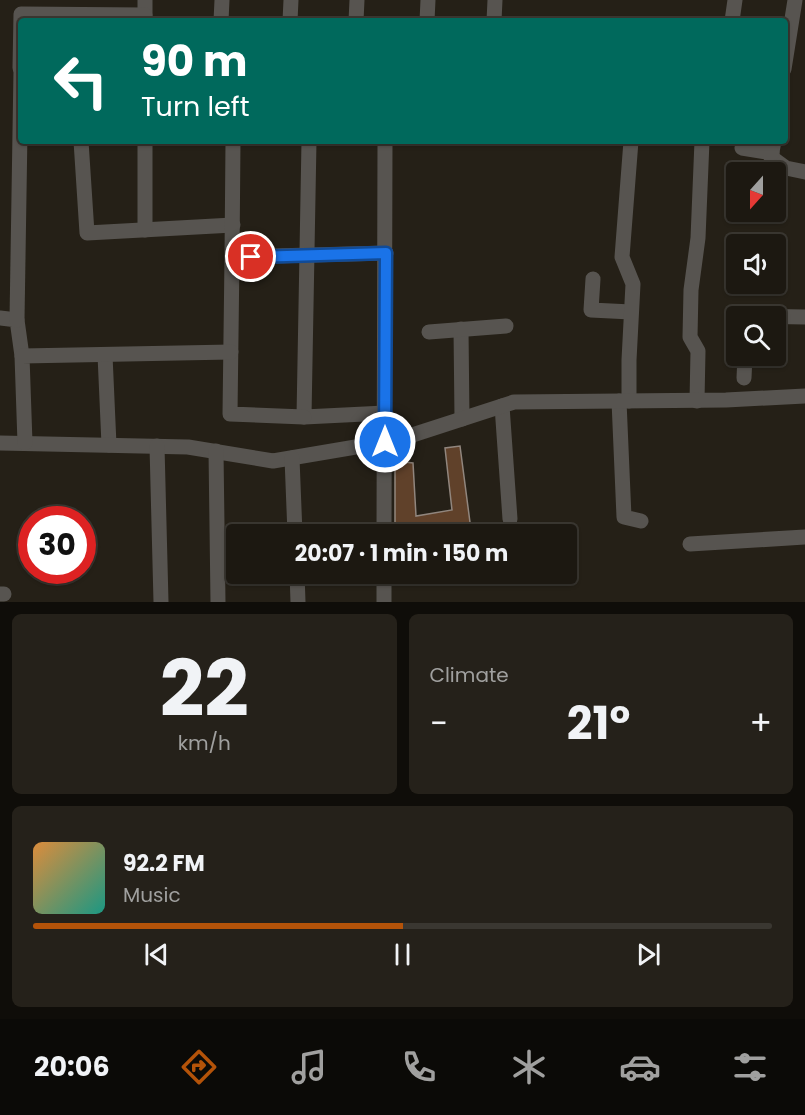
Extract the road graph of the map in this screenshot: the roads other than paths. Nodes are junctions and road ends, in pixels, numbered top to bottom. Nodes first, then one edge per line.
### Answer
1 (222, 0) edge
2 (291, 0) edge
3 (357, 0) edge
4 (428, 0) edge
5 (495, 0) edge
6 (735, 0) edge
7 (795, 0) edge
8 (145, 12) edge
9 (21, 18) edge
10 (221, 18) edge
11 (290, 18) edge
12 (356, 18) edge
13 (427, 18) edge
14 (494, 18) edge
15 (732, 18) edge
16 (788, 44) edge
17 (19, 144) edge
18 (81, 144) edge
19 (145, 144) edge
20 (233, 144) edge
21 (309, 144) edge
22 (385, 144) edge
23 (631, 144) edge
24 (702, 144) edge
25 (742, 147) dead end
26 (773, 147) edge
27 (805, 172) edge
28 (233, 225) junction
29 (145, 230) junction
30 (386, 253) junction
31 (308, 255) junction
32 (232, 257) junction
33 (593, 279) dead end
34 (631, 312) junction
35 (786, 317) edge
36 (805, 317) edge
37 (0, 318) edge
38 (17, 320) junction
39 (506, 326) dead end
40 (461, 329) junction
41 (429, 332) dead end
42 (231, 352) junction
43 (105, 355) junction
44 (22, 356) junction
45 (745, 366) edge
46 (744, 378) dead end
47 (805, 396) edge
48 (697, 400) junction
49 (624, 401) junction
50 (502, 406) junction
51 (385, 413) junction
52 (304, 417) junction
53 (462, 419) junction
54 (385, 442) junction
55 (0, 443) edge
56 (25, 444) junction
57 (109, 445) junction
58 (157, 446) junction
59 (216, 451) junction
60 (292, 458) junction
61 (510, 519) dead end
62 (641, 521) dead end
63 (295, 524) edge
64 (384, 524) edge
65 (805, 537) edge
66 (690, 544) dead end
67 (297, 584) edge
68 (384, 584) edge
69 (161, 602) edge
70 (218, 602) edge
71 (298, 602) edge
72 (384, 602) edge

1 - 10 street
2 - 11 street
3 - 12 street
4 - 13 street
5 - 14 street
6 - 15 street
7 - 16 street
8 - 9 street
17 - 38 street
18 - 29 street
19 - 29 street
20 - 28 street
21 - 31 street
22 - 30 street
23 - 34 street
24 - 48 street
25 - 26 street
26 - 27 street
28 - 29 street
28 - 32 street
30 - 31 street
30 - 51 street
31 - 32 street
31 - 52 street
32 - 42 street
33 - 34 street
34 - 49 street
35 - 36 street
37 - 38 street
38 - 44 street
39 - 40 street
40 - 41 street
40 - 53 street
42 - 43 street
42 - 52 street
43 - 44 street
43 - 57 street
44 - 56 street
45 - 46 street
47 - 48 street
48 - 49 street
49 - 50 street
49 - 62 street
50 - 53 street
50 - 61 street
51 - 52 street
51 - 54 street
53 - 54 street
54 - 60 street
54 - 64 street
55 - 56 street
56 - 57 street
57 - 58 street
58 - 59 street
58 - 69 street
59 - 60 street
59 - 70 street
60 - 63 street
65 - 66 street
67 - 71 street
68 - 72 street

